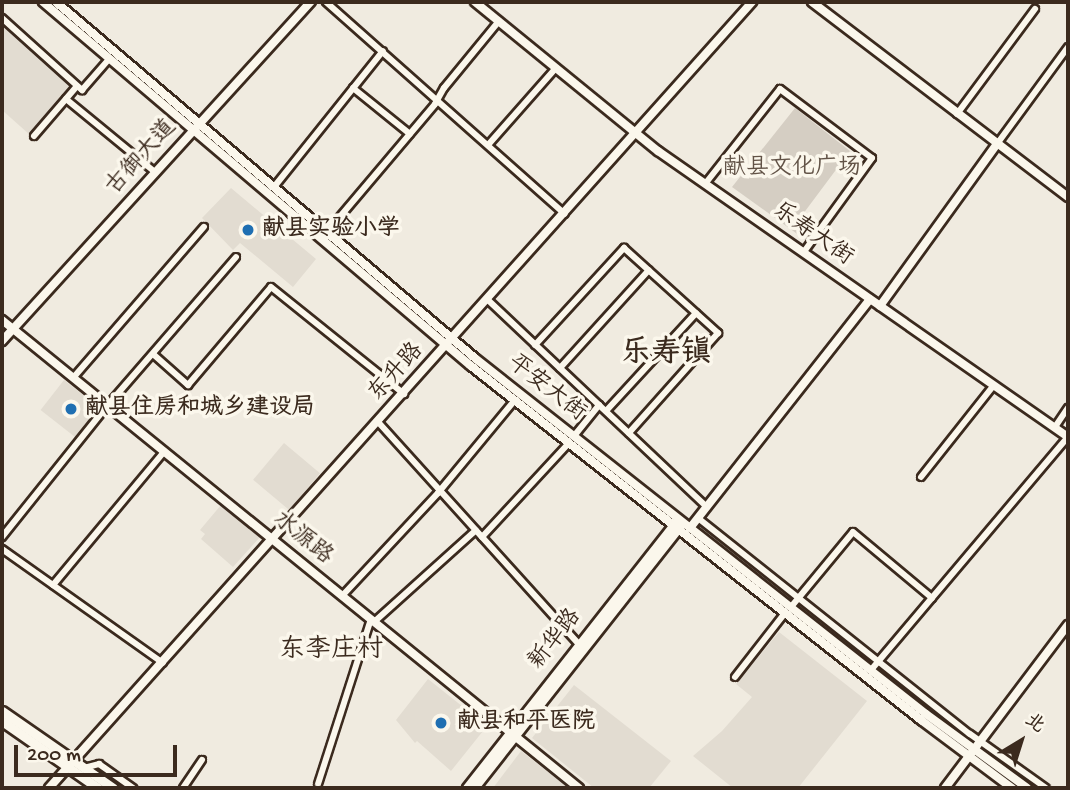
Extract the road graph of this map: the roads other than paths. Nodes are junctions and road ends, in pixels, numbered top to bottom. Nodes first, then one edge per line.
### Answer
1 (43, 2) edge
2 (56, 2) edge
3 (312, 2) edge
4 (326, 2) edge
5 (475, 2) edge
6 (752, 2) edge
7 (812, 2) edge
8 (1035, 9) dead end
9 (2, 18) edge
10 (499, 21) junction
11 (1068, 47) edge
12 (383, 51) junction
13 (109, 59) junction
14 (556, 68) junction
15 (77, 86) junction
16 (353, 88) junction
17 (66, 99) junction
18 (438, 99) junction
19 (957, 114) junction
20 (196, 127) junction
21 (410, 134) junction
22 (636, 134) junction
23 (34, 136) dead end
24 (997, 144) junction
25 (488, 145) junction
26 (155, 172) junction
27 (705, 184) junction
28 (274, 187) junction
29 (1068, 197) edge
30 (565, 214) junction
31 (204, 227) dead end
32 (327, 232) junction
33 (803, 253) junction
34 (236, 257) dead end
35 (649, 270) junction
36 (870, 299) junction
37 (488, 300) junction
38 (880, 306) junction
39 (696, 313) junction
40 (2, 320) edge
41 (13, 329) junction
42 (2, 341) edge
43 (450, 343) junction
44 (535, 345) junction
45 (153, 354) junction
46 (560, 368) junction
47 (73, 378) junction
48 (994, 385) junction
49 (404, 394) junction
50 (515, 400) junction
51 (599, 405) junction
52 (107, 406) junction
53 (1068, 408) edge
54 (606, 411) junction
55 (379, 423) junction
56 (1055, 427) junction
57 (629, 433) junction
58 (1068, 437) edge
59 (571, 439) junction
60 (164, 452) junction
61 (921, 477) dead end
62 (440, 490) junction
63 (707, 507) junction
64 (698, 518) junction
65 (681, 524) junction
66 (475, 530) junction
67 (2, 537) edge
68 (482, 537) junction
69 (273, 540) junction
70 (2, 549) edge
71 (53, 584) junction
72 (342, 596) junction
73 (799, 598) junction
74 (932, 598) junction
75 (788, 610) junction
76 (373, 621) junction
77 (1068, 625) edge
78 (578, 643) junction
79 (878, 661) junction
80 (163, 663) junction
81 (871, 670) junction
82 (735, 677) dead end
83 (2, 710) edge
84 (2, 722) edge
85 (512, 734) junction
86 (980, 742) junction
87 (972, 753) junction
88 (202, 760) dead end
89 (71, 764) junction
90 (84, 768) junction
91 (318, 784) dead end
92 (49, 788) edge
93 (56, 788) edge
94 (98, 788) edge
95 (113, 788) edge
96 (133, 788) edge
97 (183, 788) edge
98 (467, 788) edge
99 (475, 788) edge
100 (579, 788) edge
101 (945, 788) edge
102 (1012, 788) edge
103 (1027, 788) edge
104 (1046, 788) edge

1 - 13 main road, 平安大街
2 - 20 main road, 平安大街
3 - 20 main road, 古御大道
4 - 12 street
5 - 10 main road, 乐寿大街
6 - 22 main road, 东升路
7 - 19 main road
8 - 19 street
9 - 15 street
10 - 14 main road, 乐寿大街
10 - 18 street
11 - 24 street
12 - 16 street
12 - 18 street
13 - 15 street
13 - 20 main road, 平安大街
14 - 22 main road, 乐寿大街
14 - 25 street
15 - 17 street
16 - 21 street
16 - 28 street
17 - 23 street
17 - 26 street
18 - 21 street
18 - 25 street
19 - 24 main road
20 - 26 main road, 古御大道
20 - 28 main road, 平安大街
20 - 43 main road, 平安大街
21 - 32 street
22 - 27 main road, 乐寿大街
22 - 30 main road, 东升路
24 - 29 main road
24 - 38 main road
25 - 30 street
26 - 41 main road, 古御大道
27 - 33 main road, 乐寿大街
27 - 33 street
28 - 32 main road, 平安大街
30 - 37 main road, 东升路
31 - 47 street
32 - 43 main road, 平安大街
33 - 36 main road, 乐寿大街
34 - 45 street
35 - 39 street
35 - 44 street
35 - 46 street
36 - 38 main road, 乐寿大街
36 - 63 main road
37 - 43 main road, 东升路
37 - 44 street
38 - 48 main road, 乐寿大街
39 - 54 street
39 - 57 street
40 - 41 main road, 水源路
41 - 42 main road, 古御大道
41 - 47 main road, 水源路
43 - 49 main road, 东升路
43 - 50 main road, 平安大街
43 - 59 main road, 平安大街
44 - 46 street
45 - 49 street
45 - 52 street
46 - 51 street
47 - 52 main road, 水源路
48 - 56 main road, 乐寿大街
48 - 61 street
49 - 55 main road, 东升路
50 - 59 main road, 平安大街
50 - 62 street
51 - 54 street
51 - 59 street
52 - 60 main road, 水源路
52 - 67 street
53 - 56 street
54 - 57 street
55 - 62 street
55 - 69 main road, 东升路
56 - 58 main road, 乐寿大街
57 - 63 street
58 - 74 street
59 - 65 main road, 平安大街
59 - 68 street
60 - 69 main road, 水源路
60 - 71 street
62 - 66 street
62 - 72 street
63 - 64 main road
64 - 65 main road
64 - 73 street
65 - 75 main road, 平安大街
65 - 78 main road, 新华路
65 - 85 main road, 新华路
66 - 68 street
66 - 76 street
68 - 78 street
69 - 72 main road, 水源路
69 - 80 main road, 东升路
70 - 71 street
71 - 80 street
72 - 76 main road, 水源路
73 - 74 street
73 - 75 street
73 - 79 street
74 - 79 street
75 - 81 main road, 平安大街
75 - 82 street
75 - 87 main road, 平安大街
76 - 85 main road, 水源路
76 - 91 street
77 - 86 main road
78 - 85 main road, 新华路
79 - 81 street
79 - 86 street
80 - 89 main road, 东升路
81 - 87 main road, 平安大街
83 - 89 main road
84 - 89 main road
85 - 98 main road, 新华路
85 - 99 main road, 新华路
85 - 100 main road, 水源路
86 - 87 main road
86 - 104 street
87 - 101 main road
87 - 102 main road, 平安大街
87 - 103 main road, 平安大街
88 - 97 street
89 - 90 main road
89 - 92 main road, 东升路
89 - 93 main road, 东升路
89 - 94 main road
90 - 95 main road
90 - 96 street

